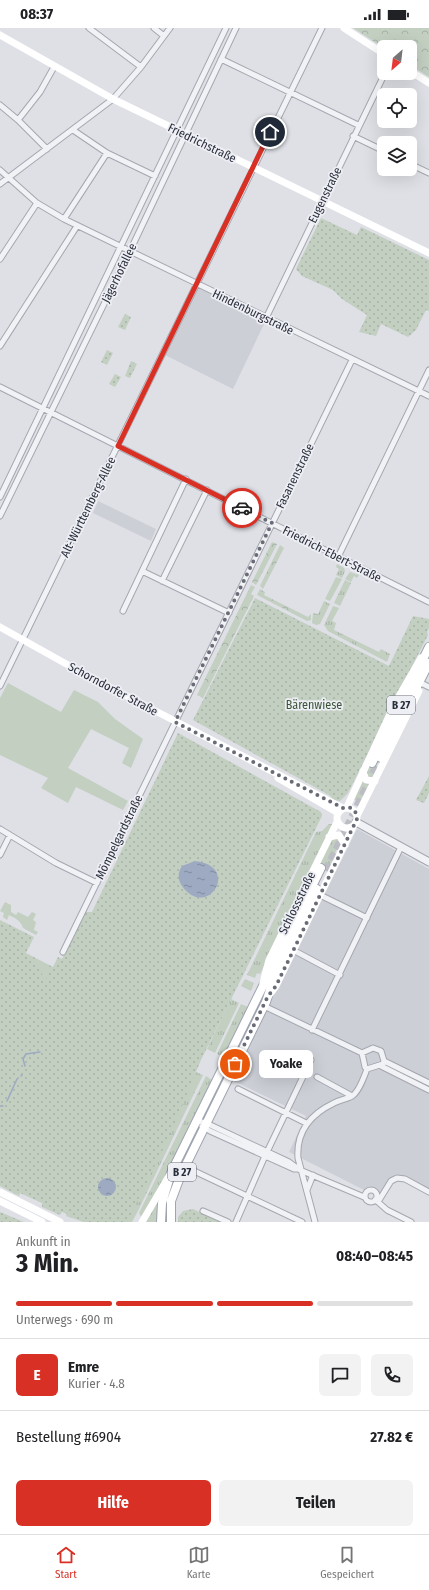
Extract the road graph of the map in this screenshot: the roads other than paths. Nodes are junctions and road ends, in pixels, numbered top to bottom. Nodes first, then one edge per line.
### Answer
1 (89, 28) edge
2 (154, 28) edge
3 (170, 28) edge
4 (226, 28) edge
5 (236, 28) edge
6 (322, 28) edge
7 (344, 28) edge
8 (0, 35) edge
9 (164, 36) junction
10 (377, 49) edge
11 (221, 59) junction
12 (54, 67) junction
13 (141, 67) junction
14 (417, 75) edge
15 (381, 80) edge
16 (429, 83) edge
17 (289, 93) junction
18 (112, 99) junction
19 (0, 105) edge
20 (18, 120) junction
21 (358, 125) junction
22 (73, 130) junction
23 (177, 131) junction
24 (184, 135) junction
25 (353, 136) junction
26 (377, 148) edge
27 (46, 149) junction
28 (107, 153) junction
29 (417, 167) edge
30 (253, 168) junction
31 (0, 170) edge
32 (429, 173) edge
33 (156, 176) junction
34 (8, 178) junction
35 (0, 184) edge
36 (322, 202) junction
37 (37, 203) junction
38 (64, 219) junction
39 (77, 226) junction
40 (120, 246) junction
41 (130, 251) junction
42 (429, 253) edge
43 (0, 259) edge
44 (196, 284) junction
45 (266, 318) junction
46 (0, 346) edge
47 (352, 360) junction
48 (429, 370) edge
49 (0, 387) edge
50 (419, 391) junction
51 (429, 396) edge
52 (44, 409) junction
53 (51, 413) junction
54 (118, 446) junction
55 (186, 479) junction
56 (207, 490) junction
57 (0, 497) edge
58 (0, 516) edge
59 (272, 523) junction
60 (338, 557) junction
61 (142, 572) junction
62 (162, 581) junction
63 (429, 602) edge
64 (123, 611) dead end
65 (229, 613) junction
66 (0, 627) edge
67 (22, 640) junction
68 (429, 647) edge
69 (429, 663) edge
70 (429, 672) edge
71 (0, 686) edge
72 (426, 686) edge
73 (175, 722) junction
74 (363, 770) junction
75 (375, 781) junction
76 (342, 809) junction
77 (337, 822) junction
78 (355, 822) junction
79 (0, 829) edge
80 (10, 835) junction
81 (329, 837) junction
82 (345, 845) junction
83 (401, 847) junction
84 (0, 855) edge
85 (429, 862) edge
86 (97, 883) junction
87 (320, 895) junction
88 (367, 918) junction
89 (293, 950) junction
90 (63, 952) dead end
91 (340, 975) junction
92 (262, 987) junction
93 (268, 996) junction
94 (264, 1006) junction
95 (312, 1030) junction
96 (362, 1053) junction
97 (311, 1060) dead end
98 (384, 1061) junction
99 (381, 1066) junction
100 (367, 1069) junction
101 (318, 1077) dead end
102 (429, 1083) edge
103 (238, 1089) dead end
104 (429, 1090) edge
105 (352, 1096) junction
106 (286, 1113) junction
107 (197, 1121) junction
108 (306, 1123) junction
109 (205, 1125) junction
110 (266, 1154) junction
111 (192, 1170) dead end
112 (300, 1170) junction
113 (171, 1173) junction
114 (313, 1175) junction
115 (304, 1181) junction
116 (307, 1190) junction
117 (0, 1192) edge
118 (429, 1192) edge
119 (248, 1196) junction
120 (364, 1197) junction
121 (0, 1201) edge
122 (377, 1201) junction
123 (203, 1211) dead end
124 (170, 1221) edge
125 (42, 1222) edge
126 (60, 1222) edge
127 (142, 1222) edge
128 (161, 1222) edge
129 (228, 1222) edge
130 (236, 1222) edge
131 (302, 1222) edge
132 (315, 1222) edge
133 (411, 1222) edge

1 - 13 street
2 - 9 street
3 - 9 street
4 - 23 street, Jägerhofallee
5 - 11 street, Jägerhofallee
6 - 17 street, Alt-Württemberg-Allee
7 - 10 main road
8 - 12 main road, Friedrichstraße
9 - 13 street
11 - 17 street
11 - 24 street, Jägerhofallee
12 - 18 main road, Friedrichstraße
12 - 20 street
13 - 18 street
14 - 16 main road
15 - 21 street, Eugenstraße
17 - 21 street
17 - 30 street, Alt-Württemberg-Allee
18 - 22 street
18 - 23 main road, Friedrichstraße
19 - 20 street
20 - 27 street
21 - 25 street, Eugenstraße
22 - 27 street
22 - 28 street
23 - 24 main road, Friedrichstraße
23 - 33 street, Jägerhofallee
24 - 30 main road, Friedrichstraße
24 - 41 street, Jägerhofallee
25 - 26 street
25 - 36 street, Eugenstraße
27 - 34 street
28 - 33 street
28 - 38 street
29 - 32 street
30 - 36 main road, Friedrichstraße
30 - 44 street, Alt-Württemberg-Allee
31 - 34 street, Hindenburgstraße
33 - 40 street, Jägerhofallee
34 - 35 street
34 - 37 street, Hindenburgstraße
36 - 42 main road, Friedrichstraße
36 - 45 street, Eugenstraße
37 - 38 street, Hindenburgstraße
37 - 43 street
38 - 39 street, Hindenburgstraße
39 - 40 street, Hindenburgstraße
39 - 46 street
40 - 41 street, Hindenburgstraße
40 - 52 street, Jägerhofallee
41 - 44 street, Hindenburgstraße
41 - 53 street, Jägerhofallee
44 - 45 street, Hindenburgstraße
44 - 54 street, Alt-Württemberg-Allee
45 - 47 street, Hindenburgstraße
47 - 50 street, Hindenburgstraße
47 - 59 street, Fasanenstraße
48 - 50 street
49 - 52 street, Friedrich-Ebert-Straße
50 - 51 street, Hindenburgstraße
50 - 60 street
52 - 53 street, Friedrich-Ebert-Straße
52 - 57 street, Jägerhofallee
53 - 54 street, Friedrich-Ebert-Straße
53 - 58 street, Jägerhofallee
54 - 55 street, Friedrich-Ebert-Straße
54 - 67 street, Alt-Württemberg-Allee
55 - 56 street, Friedrich-Ebert-Straße
55 - 61 street
56 - 59 street, Friedrich-Ebert-Straße
56 - 62 street
59 - 60 street, Friedrich-Ebert-Straße
59 - 65 street, Fasanenstraße
60 - 63 street, Friedrich-Ebert-Straße
61 - 62 street
61 - 64 street
62 - 65 street
65 - 73 street, Fasanenstraße
66 - 67 main road, Schorndorfer Straße
67 - 71 street, Alt-Württemberg-Allee
67 - 73 main road, Schorndorfer Straße
68 - 69 main road, B 27
68 - 74 main road
70 - 72 main road, Schlossstraße
72 - 75 main road, Schlossstraße
73 - 76 main road, Schorndorfer Straße
73 - 86 street, Mömpelgardstraße
74 - 75 main road
74 - 76 main road
75 - 78 main road, Schlossstraße
76 - 77 main road
76 - 78 main road, Schorndorfer Straße
77 - 78 main road
77 - 81 main road, Schlossstraße
78 - 82 main road, Schlossstraße
78 - 83 street
79 - 80 street
80 - 84 street
80 - 86 street
81 - 82 main road
81 - 92 main road, Schlossstraße
82 - 87 main road, Schlossstraße
83 - 85 street
83 - 88 street
86 - 90 street, Mömpelgardstraße
87 - 88 street
87 - 89 main road, Schlossstraße
88 - 91 street
89 - 91 street
89 - 93 main road, Schlossstraße
91 - 95 street
92 - 93 main road, Schlossstraße / B 27
92 - 107 main road, Schlossstraße / B 27
93 - 94 main road, Schlossstraße / B 27
94 - 95 street
94 - 109 main road, Schlossstraße / B 27
95 - 96 street
96 - 98 street
96 - 100 street
97 - 106 street
98 - 99 street
98 - 102 street
99 - 100 street
99 - 104 street
100 - 105 street
101 - 105 street
103 - 106 street
105 - 108 street
106 - 108 street
106 - 110 street
107 - 109 street
107 - 113 main road, Schlossstraße / B 27
108 - 112 street
109 - 110 street
109 - 124 main road, Schlossstraße / B 27
110 - 112 street
110 - 119 street
111 - 119 street
112 - 114 street
112 - 115 street
113 - 127 main road
113 - 128 main road, Schlossstraße / B 27
114 - 115 street
114 - 116 street
114 - 120 street
115 - 116 street
116 - 132 street
117 - 126 main road
118 - 122 street
119 - 130 street
119 - 131 street
120 - 122 street
120 - 122 street
121 - 125 main road
122 - 133 street
123 - 129 street

